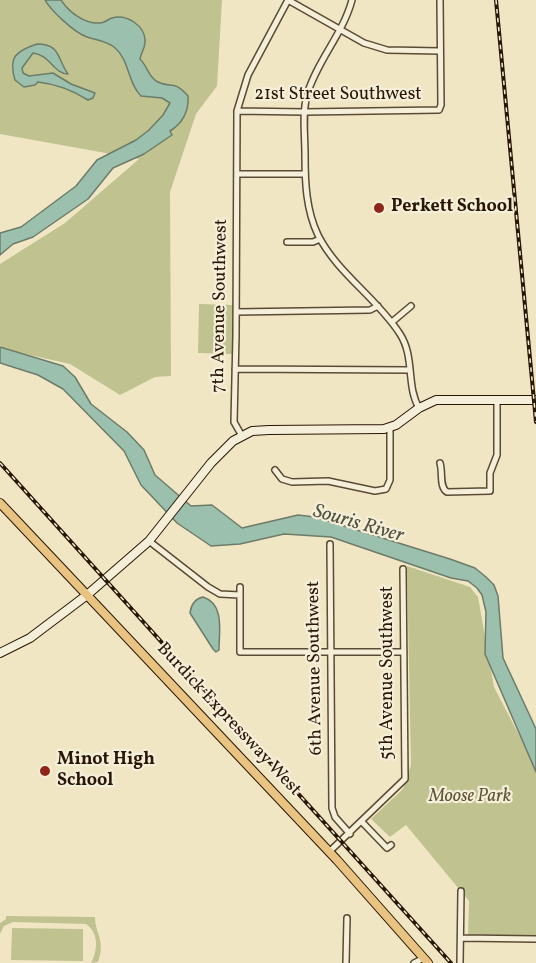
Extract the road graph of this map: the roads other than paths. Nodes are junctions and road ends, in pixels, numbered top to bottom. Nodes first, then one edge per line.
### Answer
1 (288, 0) edge
2 (352, 0) edge
3 (440, 0) edge
4 (341, 30) junction
5 (440, 51) junction
6 (237, 111) junction
7 (305, 112) junction
8 (237, 174) junction
9 (305, 174) junction
10 (320, 239) junction
11 (287, 242) dead end
12 (378, 306) junction
13 (411, 306) dead end
14 (236, 312) junction
15 (392, 322) junction
16 (235, 369) junction
17 (411, 370) junction
18 (497, 400) junction
19 (536, 400) edge
20 (419, 408) junction
21 (390, 427) junction
22 (242, 436) junction
23 (440, 463) dead end
24 (275, 470) dead end
25 (0, 503) edge
26 (149, 541) junction
27 (330, 544) dead end
28 (403, 569) dead end
29 (240, 587) dead end
30 (87, 595) junction
31 (240, 595) junction
32 (331, 652) junction
33 (404, 652) junction
34 (0, 653) edge
35 (362, 822) junction
36 (350, 834) junction
37 (391, 845) dead end
38 (329, 852) junction
39 (461, 891) dead end
40 (346, 918) dead end
41 (461, 938) junction
42 (536, 939) edge
43 (426, 960) edge
44 (346, 963) edge
45 (414, 963) edge
46 (461, 963) edge

1 - 4 street
1 - 6 street, 7th Avenue Southwest
2 - 4 street
3 - 5 street
4 - 5 street
4 - 7 street
5 - 7 street, 21st Street Southwest
6 - 7 street, 21st Street Southwest
6 - 8 street, 7th Avenue Southwest
7 - 9 street
8 - 9 street
8 - 14 street, 7th Avenue Southwest
9 - 10 street
10 - 11 street
10 - 12 street
12 - 14 street
12 - 15 street
13 - 15 street
14 - 16 street, 7th Avenue Southwest
15 - 17 street
16 - 17 street
16 - 22 street, 7th Avenue Southwest
17 - 20 street
18 - 19 main road
18 - 20 main road
18 - 23 street
20 - 21 main road
21 - 22 main road
21 - 24 street
22 - 26 main road
25 - 30 main road, Burdick Expressway West
26 - 30 main road
26 - 31 street
27 - 32 street, 6th Avenue Southwest
28 - 33 street, 5th Avenue Southwest
29 - 31 street
30 - 34 main road
30 - 38 main road, Burdick Expressway West
31 - 32 street
32 - 33 street
32 - 36 street, 6th Avenue Southwest
33 - 35 street, 5th Avenue Southwest
35 - 36 street, 5th Avenue Southwest
35 - 37 street
36 - 38 street, 5th Avenue Southwest
38 - 43 main road, Burdick Expressway West
39 - 41 street
40 - 44 street
41 - 42 street
41 - 46 street
43 - 45 street

